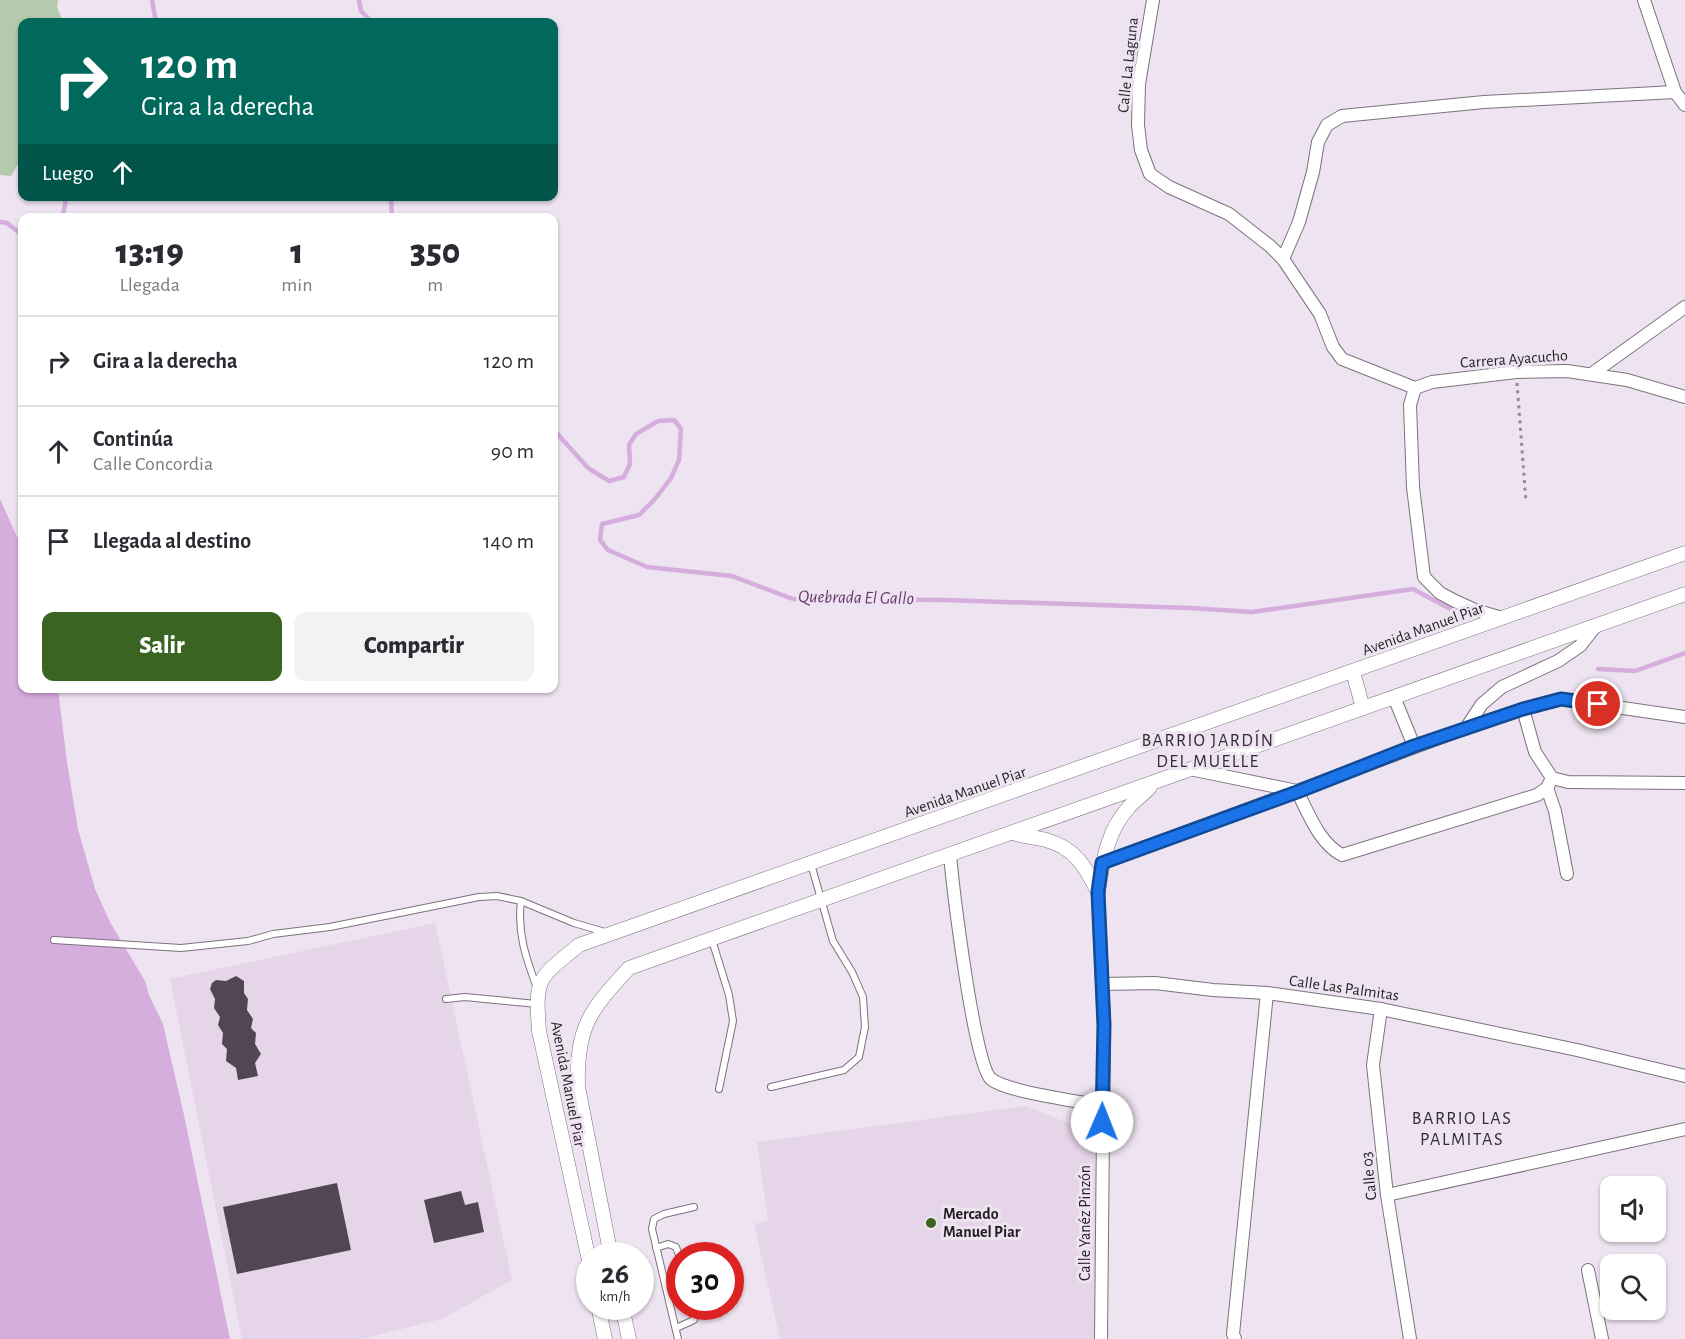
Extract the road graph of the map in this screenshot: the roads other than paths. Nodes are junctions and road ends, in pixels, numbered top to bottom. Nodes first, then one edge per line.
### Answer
1 (1153, 0) edge
2 (1644, 0) edge
3 (1675, 92) junction
4 (1685, 105) edge
5 (1283, 259) junction
6 (1685, 307) edge
7 (1593, 373) junction
8 (1415, 388) junction
9 (1685, 397) edge
10 (1685, 552) edge
11 (1685, 594) edge
12 (1502, 618) junction
13 (1595, 627) junction
14 (1353, 672) junction
15 (1394, 697) junction
16 (1363, 708) junction
17 (1523, 709) junction
18 (1685, 717) edge
19 (1466, 728) junction
20 (1414, 746) junction
21 (1190, 769) junction
22 (1153, 783) junction
23 (1549, 783) junction
24 (1685, 783) edge
25 (1297, 792) junction
26 (1013, 833) junction
27 (950, 855) junction
28 (810, 863) junction
29 (1102, 863) junction
30 (1567, 874) dead end
31 (1098, 892) junction
32 (821, 900) junction
33 (522, 901) junction
34 (611, 934) junction
35 (711, 939) junction
36 (54, 940) dead end
37 (1102, 984) junction
38 (537, 989) junction
39 (1267, 993) junction
40 (446, 999) dead end
41 (537, 1004) junction
42 (1381, 1009) junction
43 (1685, 1076) edge
44 (771, 1087) dead end
45 (719, 1089) dead end
46 (1102, 1106) junction
47 (1685, 1129) edge
48 (1387, 1195) junction
49 (693, 1207) dead end
50 (585, 1242) edge
51 (608, 1242) edge
52 (666, 1246) edge
53 (656, 1248) junction
54 (1588, 1270) dead end
55 (666, 1286) edge
56 (601, 1320) edge
57 (625, 1320) edge
58 (674, 1320) edge
59 (694, 1320) edge
60 (676, 1328) junction
61 (605, 1339) edge
62 (629, 1339) edge
63 (678, 1339) edge
64 (1101, 1339) edge
65 (1235, 1339) edge
66 (1410, 1339) edge
67 (1602, 1339) edge

1 - 5 street, Calle La Laguna
2 - 3 street
3 - 4 street
3 - 5 street
5 - 8 street, Calle La Laguna
6 - 7 street
7 - 8 street, Carrera Ayacucho
7 - 9 street, Carrera Ayacucho
8 - 12 street
10 - 12 street, Avenida Manuel Piar
11 - 13 street, Avenida Manuel Piar
12 - 14 street, Avenida Manuel Piar
13 - 15 street, Avenida Manuel Piar
13 - 19 street
14 - 16 street
14 - 28 street, Avenida Manuel Piar
15 - 16 street, Avenida Manuel Piar
15 - 20 street
16 - 21 street, Avenida Manuel Piar
17 - 18 street
17 - 19 street
17 - 23 street
19 - 20 street
20 - 25 street
21 - 22 street, Avenida Manuel Piar
21 - 25 street
22 - 26 street, Avenida Manuel Piar
22 - 29 street
23 - 24 street
23 - 25 street
23 - 30 street
25 - 29 street
26 - 27 street, Avenida Manuel Piar
26 - 31 street
27 - 32 street, Avenida Manuel Piar
27 - 46 street
28 - 32 lane
28 - 34 street, Avenida Manuel Piar
29 - 31 street
31 - 37 street, Calle Yanéz Pinzón
32 - 35 street, Avenida Manuel Piar
32 - 44 lane
33 - 34 lane
33 - 36 lane
33 - 38 lane
34 - 38 street, Avenida Manuel Piar
35 - 45 lane
35 - 51 street, Avenida Manuel Piar
37 - 39 street
37 - 46 street, Calle Yanéz Pinzón
38 - 41 street, Avenida Manuel Piar
39 - 42 street, Calle Las Palmitas
39 - 65 street, Calle Las Palmitas
40 - 41 lane
41 - 50 street, Avenida Manuel Piar
42 - 43 street, Calle Las Palmitas
42 - 48 street, Calle 03
46 - 64 street, Calle Yanéz Pinzón
47 - 48 street
48 - 66 street, Calle 03
49 - 53 lane
52 - 53 lane
53 - 55 lane
54 - 67 street
56 - 61 street
57 - 62 street
58 - 60 lane
59 - 60 lane
60 - 63 lane

